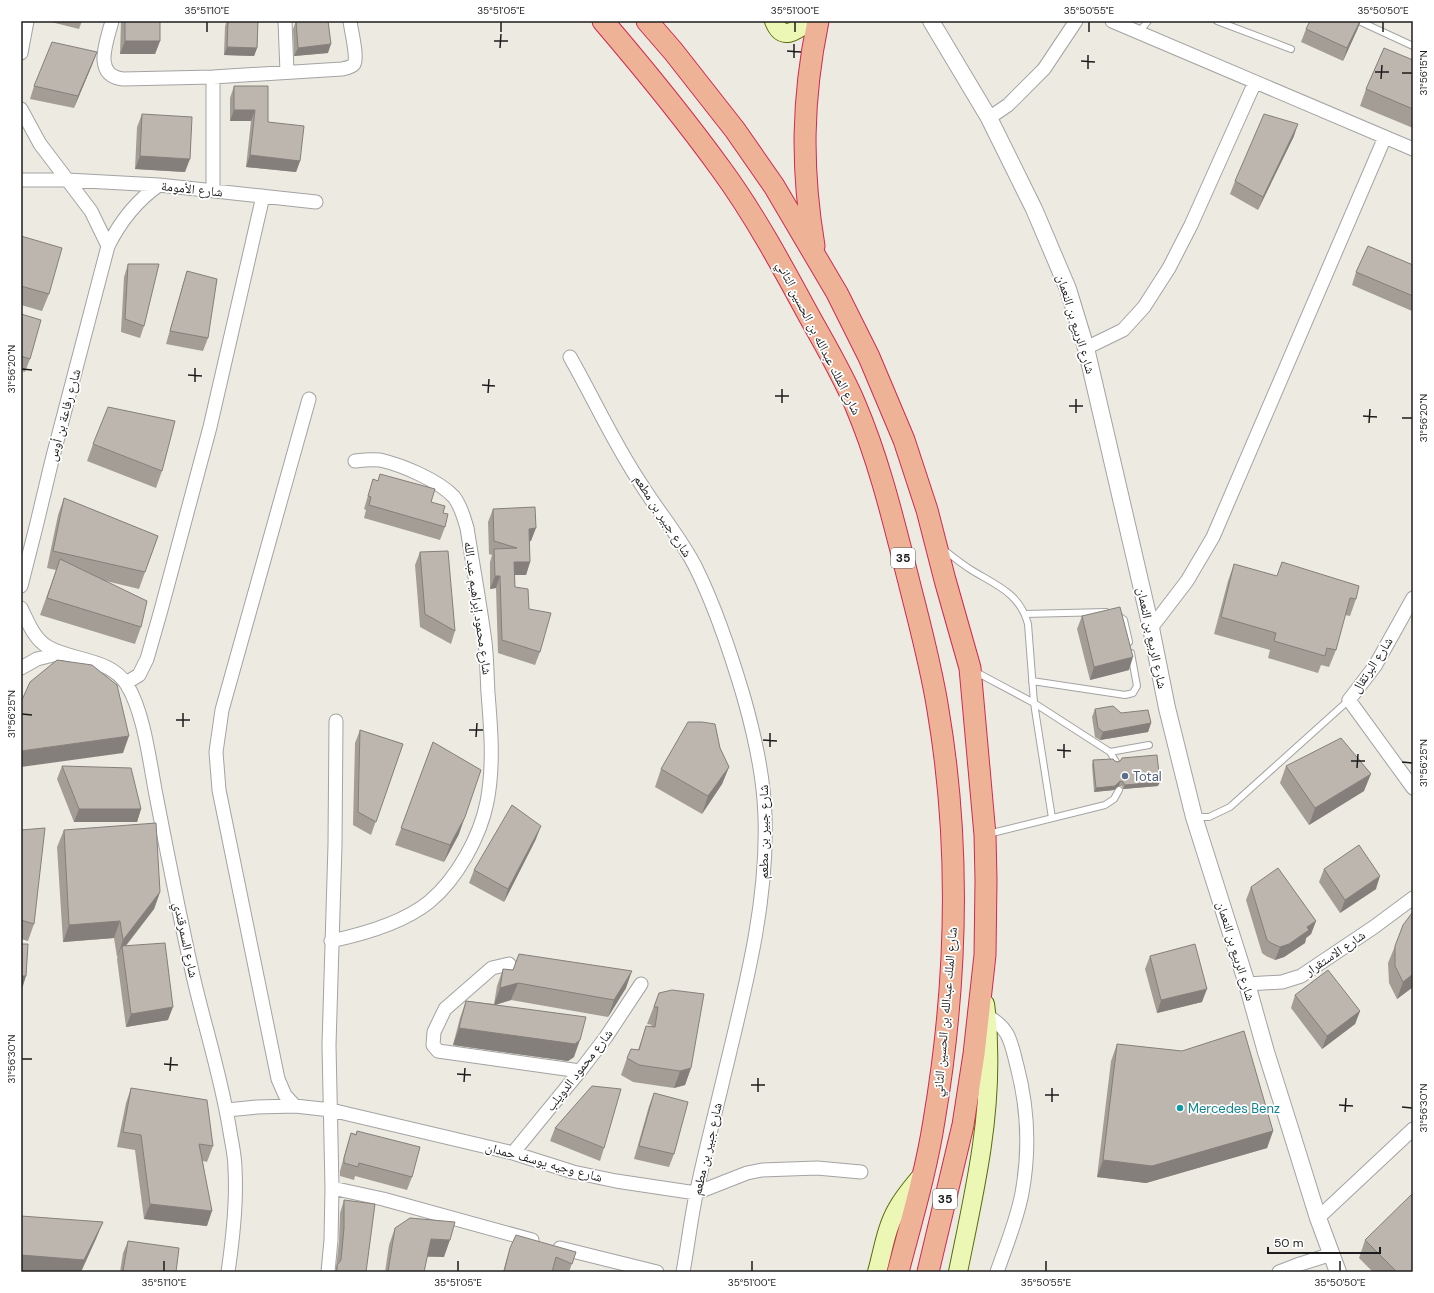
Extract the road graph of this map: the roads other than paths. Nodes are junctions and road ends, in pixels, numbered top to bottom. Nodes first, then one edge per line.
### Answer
1 (27, 21) edge
2 (112, 21) edge
3 (285, 21) edge
4 (350, 21) edge
5 (603, 21) edge
6 (647, 21) edge
7 (774, 21) edge
8 (809, 21) edge
9 (818, 21) edge
10 (931, 21) edge
11 (1076, 21) edge
12 (1112, 21) edge
13 (1148, 21) edge
14 (1217, 21) edge
15 (1359, 21) edge
16 (1139, 32) junction
17 (1413, 46) edge
18 (1291, 49) dead end
19 (21, 53) edge
20 (287, 72) junction
21 (213, 77) junction
22 (1255, 82) junction
23 (21, 109) edge
24 (989, 118) junction
25 (1384, 137) junction
26 (1413, 149) edge
27 (21, 180) edge
28 (67, 180) junction
29 (159, 185) junction
30 (213, 191) junction
31 (263, 196) junction
32 (316, 202) dead end
33 (108, 246) junction
34 (816, 256) junction
35 (1086, 348) junction
36 (570, 356) dead end
37 (309, 398) dead end
38 (355, 461) dead end
39 (936, 542) junction
40 (21, 586) edge
41 (1413, 598) edge
42 (21, 608) edge
43 (1025, 614) junction
44 (1151, 628) junction
45 (61, 653) junction
46 (21, 668) edge
47 (970, 668) junction
48 (1032, 681) junction
49 (126, 683) junction
50 (1349, 700) junction
51 (1034, 703) junction
52 (336, 721) dead end
53 (1149, 745) dead end
54 (1110, 752) junction
55 (1116, 762) edge
56 (1413, 788) edge
57 (1119, 790) dead end
58 (1194, 817) junction
59 (1052, 818) junction
60 (985, 835) junction
61 (1413, 898) edge
62 (332, 941) junction
63 (509, 964) dead end
64 (641, 984) dead end
65 (1247, 984) junction
66 (982, 986) junction
67 (987, 1016) junction
68 (580, 1072) junction
69 (295, 1106) junction
70 (227, 1110) junction
71 (332, 1110) junction
72 (1413, 1129) edge
73 (513, 1152) junction
74 (861, 1172) dead end
75 (923, 1174) junction
76 (332, 1188) junction
77 (696, 1193) junction
78 (1318, 1218) junction
79 (1332, 1254) junction
80 (228, 1272) edge
81 (328, 1272) edge
82 (657, 1272) edge
83 (683, 1272) edge
84 (877, 1272) edge
85 (898, 1272) edge
86 (928, 1272) edge
87 (958, 1272) edge
88 (998, 1272) edge
89 (1280, 1272) edge
90 (1338, 1272) edge

1 - 19 street
2 - 21 street
3 - 20 street
4 - 20 street
5 - 75 highway, شارع الملك عبدالله بن الحسين الثاني / 35
6 - 34 highway, 35
7 - 8 main road
9 - 34 highway
10 - 24 street, شارع الربيع بن النعمان
11 - 24 street
12 - 16 street
13 - 16 lane
14 - 18 lane
15 - 17 lane
16 - 22 street
20 - 21 street
21 - 30 street
22 - 25 street
22 - 35 street
23 - 28 street
24 - 35 street, شارع الربيع بن النعمان
25 - 26 street
25 - 44 street
27 - 28 street, شارع الأمومة
28 - 29 street, شارع الأمومة
28 - 33 street
29 - 30 street, شارع الأمومة
29 - 33 street, شارع رفاعة بن أوس
30 - 31 street, شارع الأمومة
31 - 32 street, شارع الأمومة
31 - 49 street
33 - 40 street, شارع رفاعة بن أوس
34 - 39 highway, 35
35 - 44 street, شارع الربيع بن النعمان
36 - 77 street, شارع جبير بن مطعم
37 - 69 street
38 - 62 street, شارع محمود إبراهيم عبد الله
39 - 43 lane
39 - 47 highway, 35
41 - 50 street, شارع البرتقال
42 - 45 street, شارع السمرقندي
43 - 48 lane
43 - 48 lane
44 - 58 street, شارع الربيع بن النعمان
45 - 46 street
45 - 49 street, شارع السمرقندي
47 - 51 lane
47 - 60 highway, 35
48 - 51 lane
49 - 70 street, شارع السمرقندي
50 - 56 street, شارع البرتقال
50 - 58 lane
51 - 54 lane
51 - 59 lane
52 - 62 street
53 - 54 lane
54 - 55 lane
57 - 59 lane
58 - 65 street, شارع الربيع بن النعمان
59 - 60 lane
60 - 66 highway, 35
61 - 65 street, شارع الاستقرار
62 - 71 street
63 - 68 street
64 - 68 street, شارع محمود الدويلب
65 - 78 street, شارع الربيع بن النعمان
66 - 67 main road
66 - 86 highway, 35
67 - 87 main road
67 - 88 street
68 - 73 street, شارع محمود الدويلب
69 - 70 street, شارع وجيه يوسف حمدان
69 - 71 street, شارع وجيه يوسف حمدان
70 - 80 street, شارع السمرقندي
71 - 73 street, شارع وجيه يوسف حمدان
71 - 76 street
72 - 78 street
73 - 77 street, شارع وجيه يوسف حمدان
74 - 77 street, شارع وجيه يوسف حمدان
75 - 84 main road
75 - 85 highway, شارع الملك عبدالله بن الحسين الثاني / 35
76 - 81 street
76 - 82 street
77 - 83 street, شارع جبير بن مطعم
78 - 79 street, شارع الربيع بن النعمان
79 - 89 street
79 - 90 street, شارع الربيع بن النعمان

